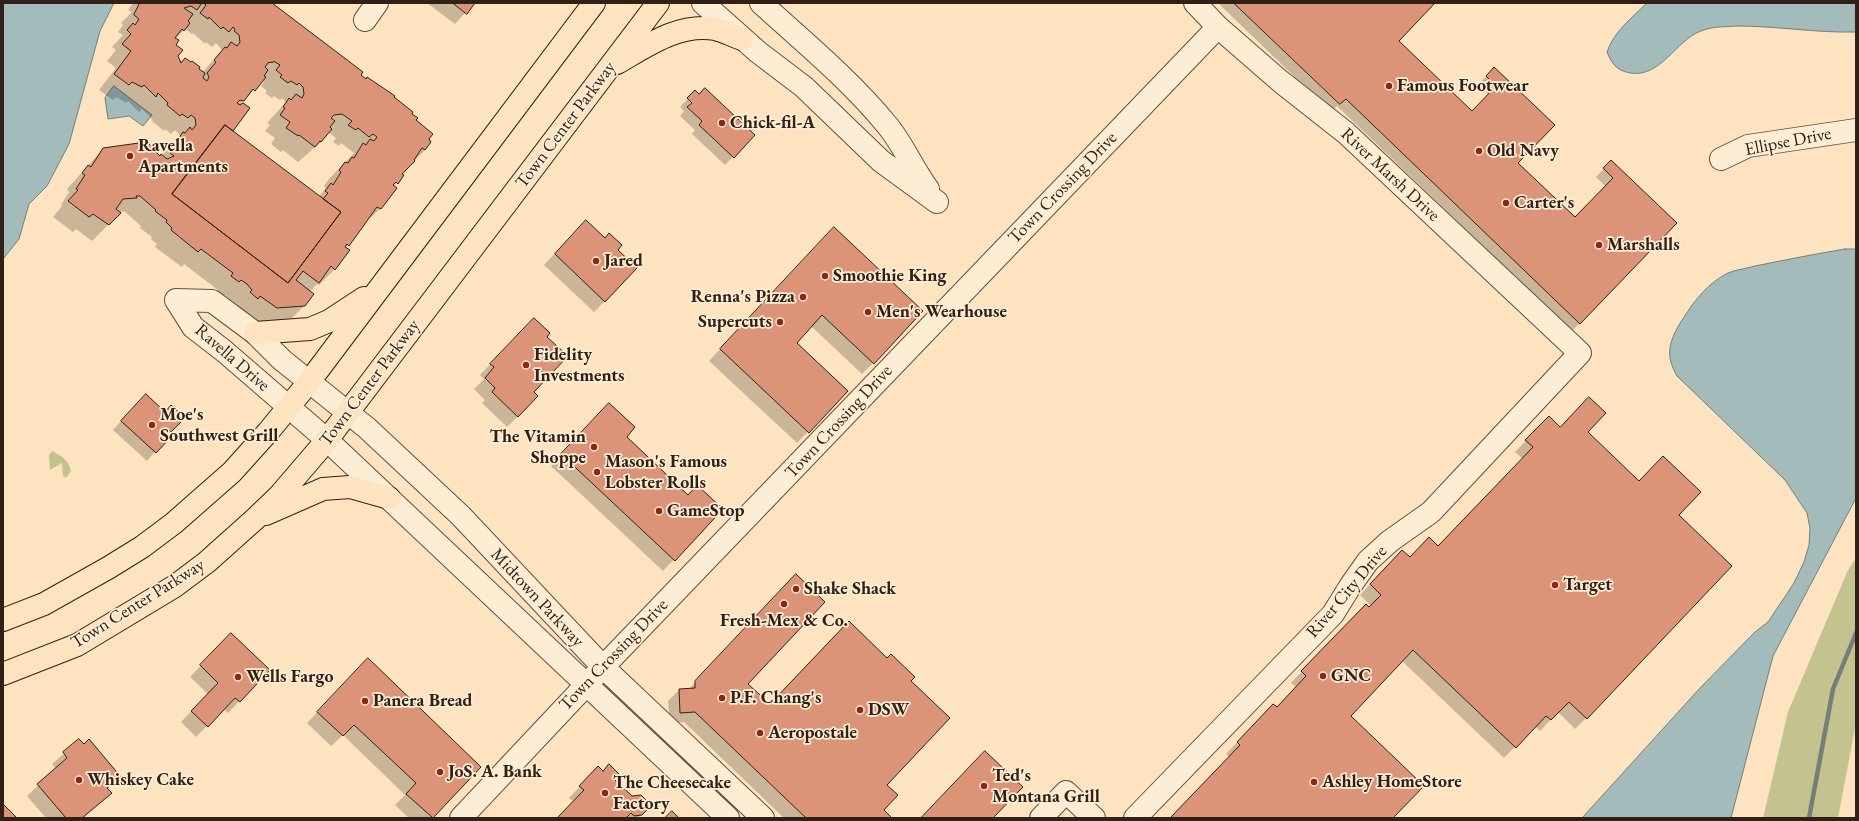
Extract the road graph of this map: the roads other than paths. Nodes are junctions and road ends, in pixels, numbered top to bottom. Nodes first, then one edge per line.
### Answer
1 (594, 3) edge
2 (658, 3) edge
3 (703, 3) edge
4 (762, 3) edge
5 (1195, 3) edge
6 (1218, 27) junction
7 (742, 39) junction
8 (609, 67) junction
9 (1856, 130) edge
10 (1721, 159) dead end
11 (376, 291) junction
12 (255, 332) junction
13 (1580, 353) joint
14 (309, 382) junction
15 (289, 407) junction
16 (349, 412) junction
17 (327, 440) junction
18 (389, 498) junction
19 (255, 519) junction
20 (3, 620) edge
21 (602, 667) junction
22 (3, 674) edge
23 (586, 684) junction
24 (461, 818) edge
25 (728, 818) edge
26 (763, 818) edge
27 (1041, 818) edge
28 (1094, 818) edge
29 (1135, 818) edge

1 - 11 main road
2 - 8 main road, Town Center Parkway
3 - 7 street
4 - 7 street
5 - 6 street, River Marsh Drive
6 - 13 street, River Marsh Drive
6 - 21 street, Town Crossing Drive
7 - 8 main road
8 - 16 main road, Town Center Parkway
9 - 10 street, Ellipse Drive
11 - 12 main road
11 - 14 main road
12 - 14 street, Ravella Drive
12 - 15 street, Ravella Drive
13 - 29 street, River City Drive
14 - 15 main road
14 - 16 street, Midtown Parkway
15 - 17 street, Midtown Parkway
15 - 20 main road
16 - 17 main road, Town Center Parkway
16 - 21 street, Midtown Parkway
17 - 18 street, Midtown Parkway
17 - 19 main road, Town Center Parkway
18 - 19 main road
18 - 23 street, Midtown Parkway
19 - 22 main road, Town Center Parkway
21 - 23 street, Town Crossing Drive
21 - 26 street, Midtown Parkway
23 - 24 street, Town Crossing Drive
23 - 25 street, Midtown Parkway
27 - 28 street

